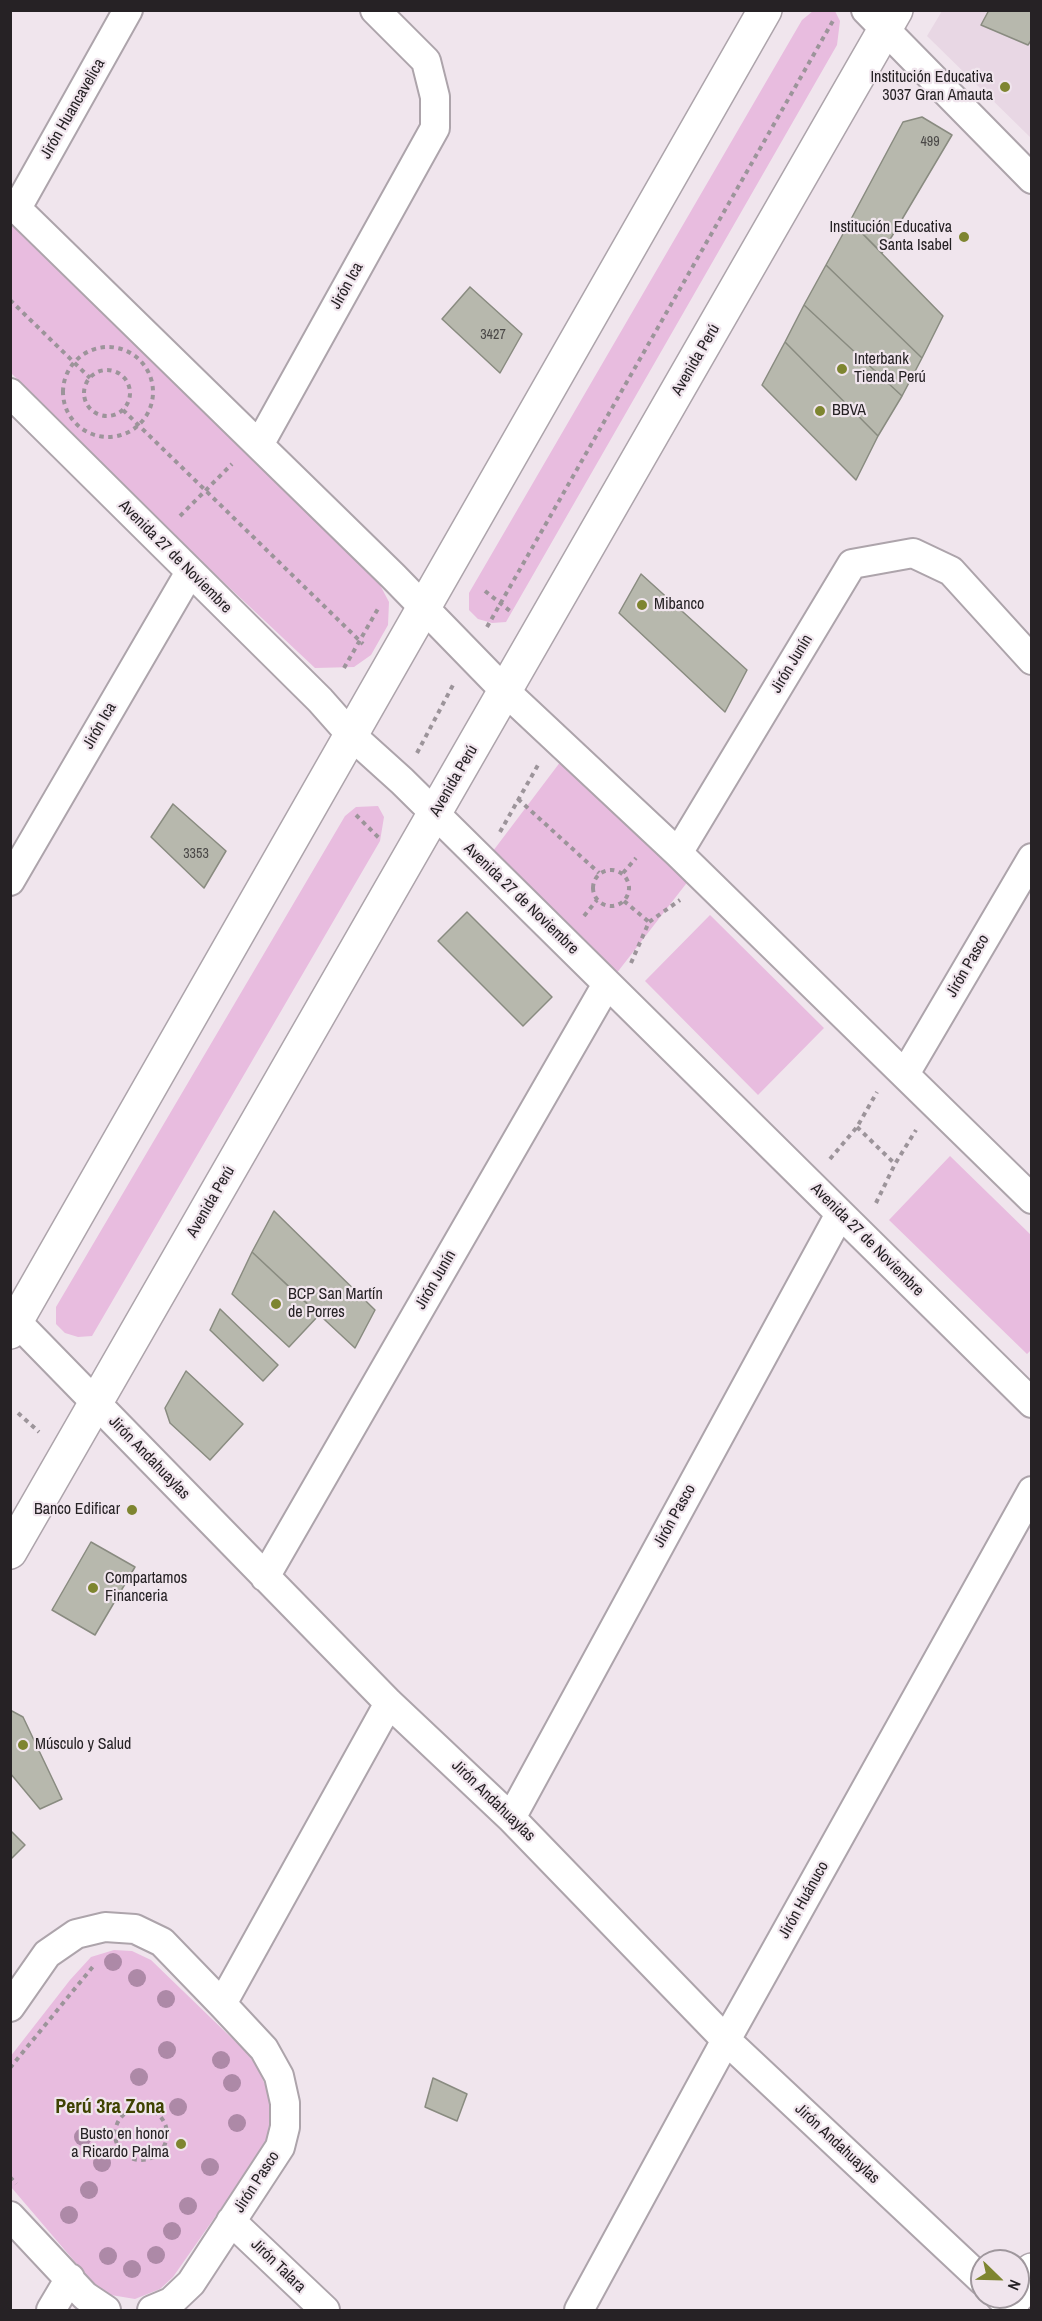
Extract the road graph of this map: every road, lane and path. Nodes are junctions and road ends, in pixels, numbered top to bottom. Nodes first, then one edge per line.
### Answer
1 (128, 10) edge
2 (375, 10) edge
3 (765, 10) edge
4 (839, 10) edge
5 (882, 17) edge
6 (1032, 179) edge
7 (14, 205) edge
8 (10, 300) edge
9 (74, 362) junction
10 (90, 378) junction
11 (10, 393) edge
12 (123, 410) junction
13 (139, 426) junction
14 (248, 452) junction
15 (205, 491) junction
16 (174, 522) dead end
17 (190, 572) junction
18 (485, 591) dead end
19 (384, 598) dead end
20 (501, 604) junction
21 (424, 608) junction
22 (516, 615) dead end
23 (360, 640) junction
24 (470, 654) junction
25 (1032, 660) edge
26 (344, 668) dead end
27 (388, 671) junction
28 (506, 691) junction
29 (351, 735) junction
30 (544, 755) dead end
31 (402, 781) junction
32 (518, 800) junction
33 (356, 815) dead end
34 (434, 815) junction
35 (498, 835) dead end
36 (388, 847) dead end
37 (678, 853) junction
38 (1032, 858) edge
39 (599, 873) junction
40 (10, 881) edge
41 (706, 881) junction
42 (624, 901) junction
43 (650, 922) junction
44 (612, 989) junction
45 (899, 1068) junction
46 (934, 1102) junction
47 (857, 1127) junction
48 (895, 1164) junction
49 (809, 1183) junction
50 (1032, 1199) edge
51 (840, 1214) junction
52 (861, 1235) junction
53 (13, 1323) edge
54 (96, 1403) junction
55 (1032, 1403) edge
56 (1032, 1491) edge
57 (10, 1552) edge
58 (265, 1577) junction
59 (389, 1703) junction
60 (511, 1818) junction
61 (102, 1960) dead end
62 (222, 2004) junction
63 (10, 2007) edge
64 (726, 2040) junction
65 (10, 2068) edge
66 (153, 2157) joint
67 (10, 2216) edge
68 (231, 2221) junction
69 (970, 2269) edge
70 (70, 2278) junction
71 (51, 2310) edge
72 (106, 2310) edge
73 (152, 2310) edge
74 (325, 2310) edge
75 (579, 2310) edge

1 - 7 street, Jirón Huancavelica
2 - 14 street, Jirón Ica
3 - 21 main road
4 - 20 path
5 - 6 street
5 - 28 main road, Avenida Perú
7 - 14 street
8 - 9 path
9 - 10 path
9 - 13 path
9 - 13 path
10 - 12 path
10 - 12 path
11 - 17 street, Avenida 27 de Noviembre
12 - 13 path
13 - 15 path
14 - 15 path
14 - 21 street
15 - 16 path
15 - 23 path
17 - 29 street, Avenida 27 de Noviembre
17 - 40 street, Jirón Ica
18 - 20 path
19 - 23 path
20 - 22 path
20 - 24 path
21 - 24 street
21 - 27 main road
23 - 26 path
23 - 27 path
24 - 28 street
24 - 31 path
25 - 37 street, Jirón Junín
27 - 29 main road
28 - 34 main road, Avenida Perú
28 - 37 street
29 - 31 street, Avenida 27 de Noviembre
29 - 53 main road
30 - 32 path
31 - 34 street, Avenida 27 de Noviembre
32 - 35 path
32 - 39 path
33 - 36 path
34 - 44 street, Avenida 27 de Noviembre
34 - 54 main road, Avenida Perú
37 - 41 street
38 - 45 street, Jirón Pasco
39 - 42 path
39 - 42 path
41 - 43 path
41 - 45 street
42 - 43 path
43 - 44 path
44 - 49 street, Avenida 27 de Noviembre
44 - 58 street, Jirón Junín
45 - 46 street
45 - 47 path
46 - 48 path
46 - 50 street
47 - 48 path
47 - 49 path
48 - 52 path
49 - 51 street, Avenida 27 de Noviembre
51 - 52 street, Avenida 27 de Noviembre
51 - 60 street, Jirón Pasco
52 - 55 street, Avenida 27 de Noviembre
53 - 54 street, Jirón Andahuaylas
54 - 57 main road, Avenida Perú
54 - 58 street, Jirón Andahuaylas
56 - 64 street, Jirón Huánuco
58 - 59 street, Jirón Andahuaylas
59 - 60 street, Jirón Andahuaylas
59 - 62 street
60 - 64 street, Jirón Andahuaylas
61 - 65 path
62 - 63 street, Jirón Pasco
62 - 68 street, Jirón Pasco
64 - 69 street, Jirón Andahuaylas
64 - 75 street, Jirón Huánuco
66 - 66 path
67 - 70 street
68 - 73 street, Jirón Pasco
68 - 74 street, Jirón Talara
70 - 71 street
70 - 72 street

